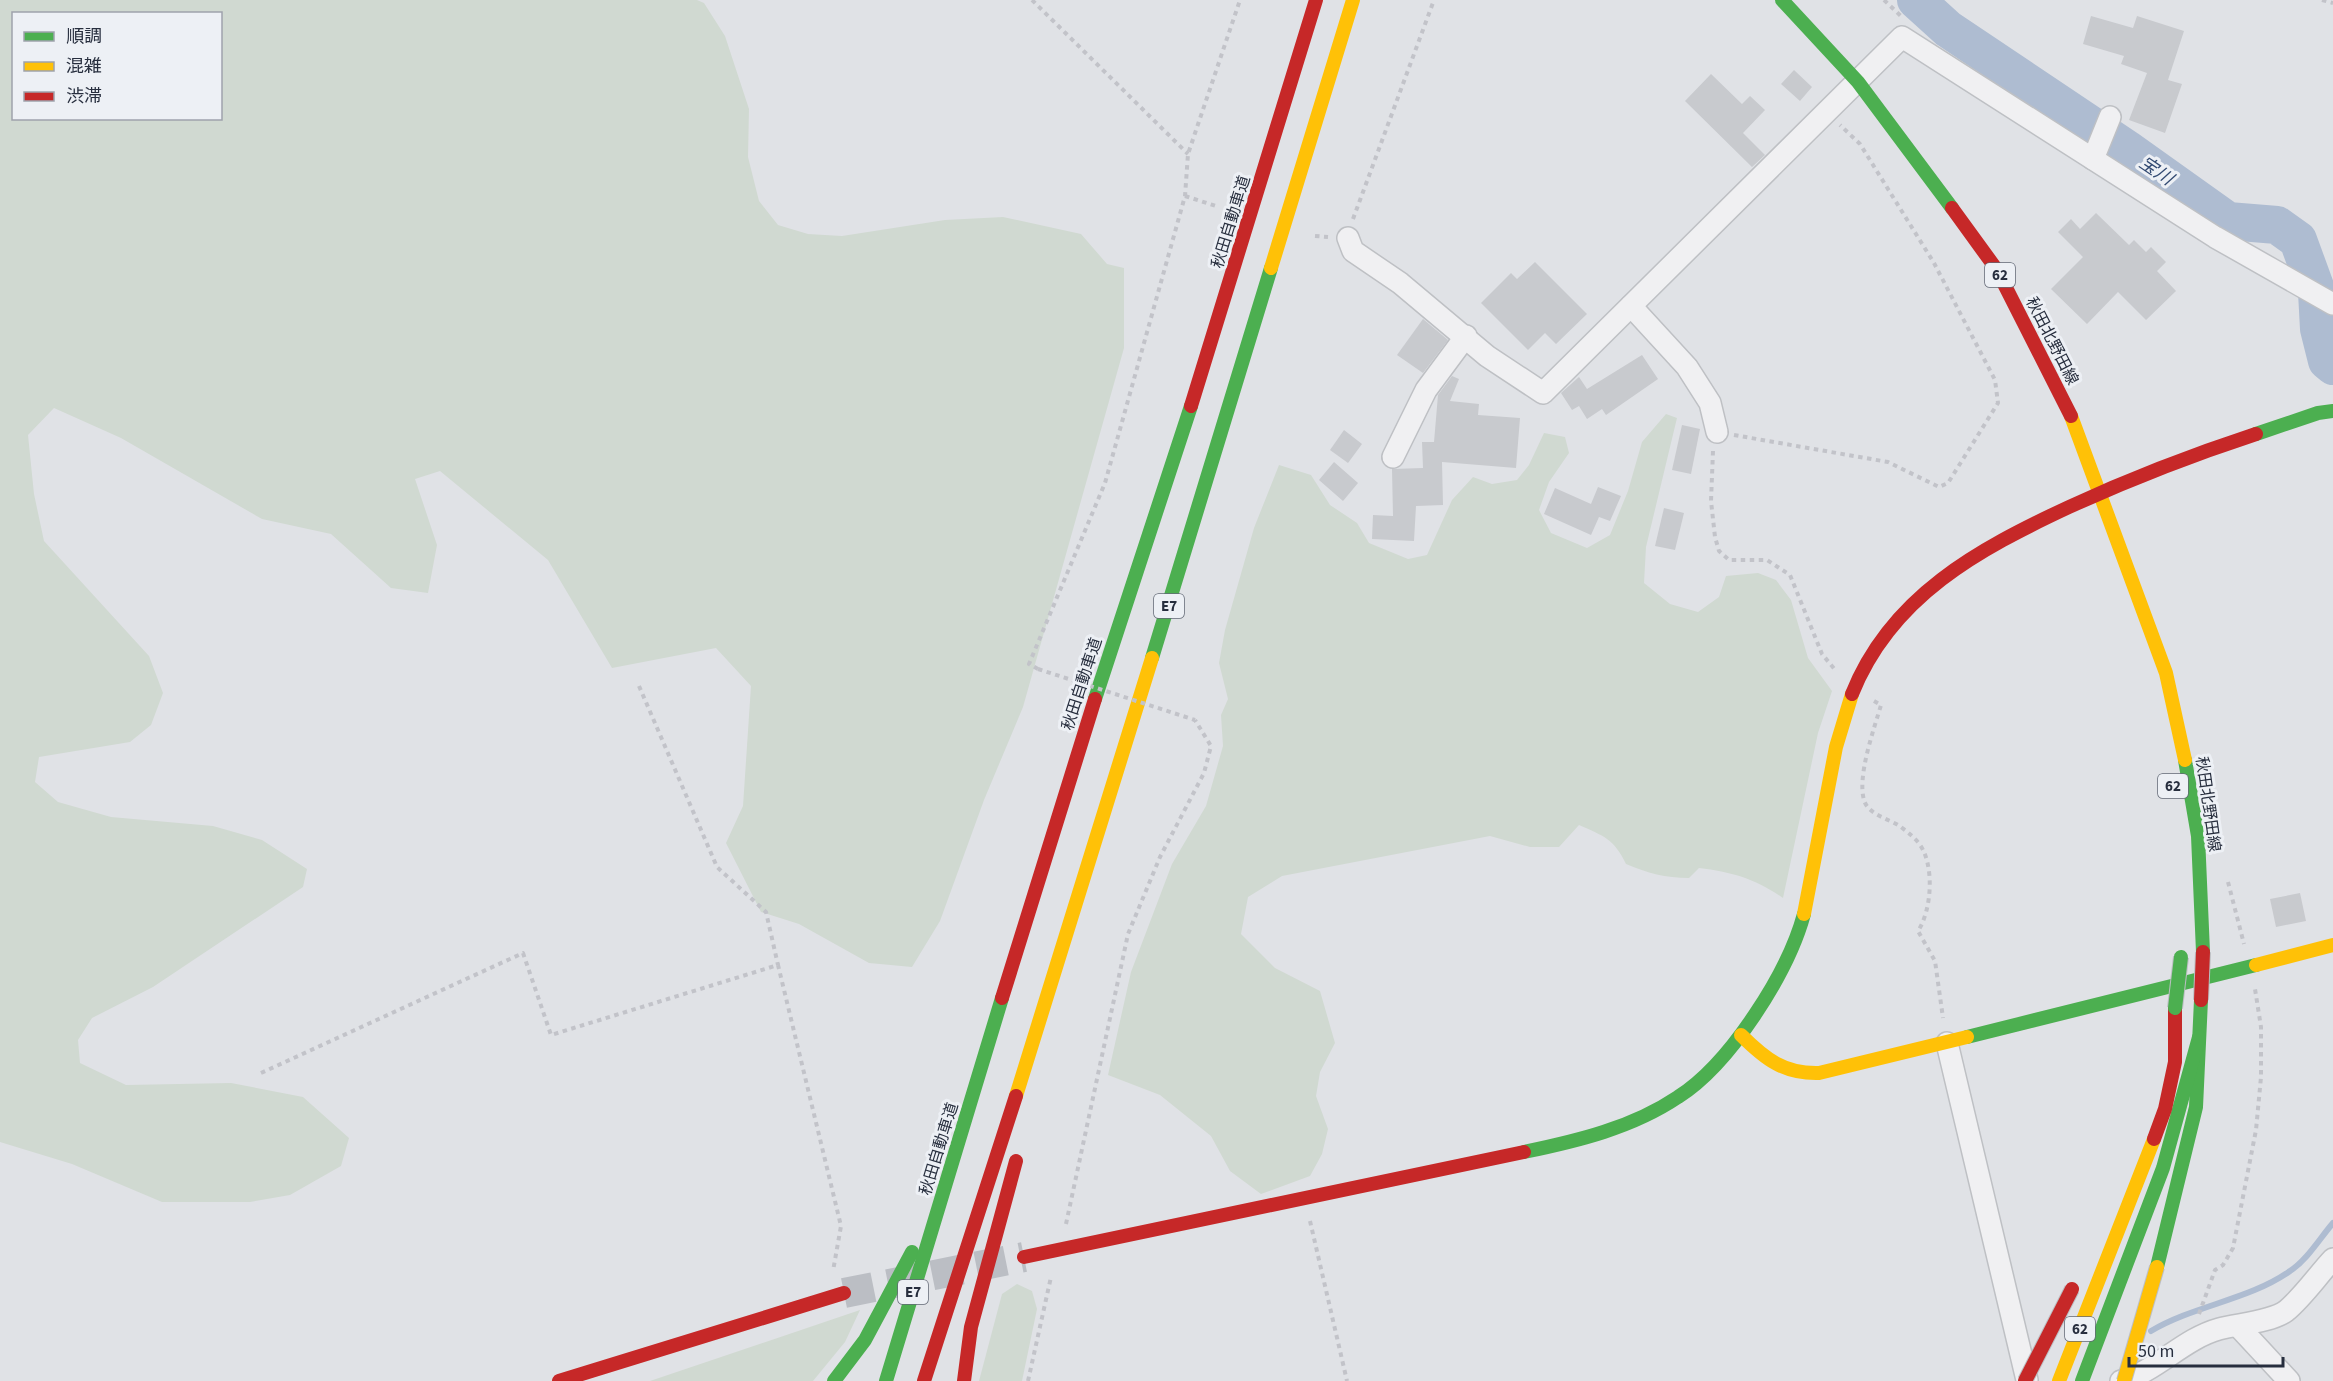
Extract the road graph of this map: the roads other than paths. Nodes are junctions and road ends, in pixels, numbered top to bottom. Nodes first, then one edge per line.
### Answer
1 (1316, 0) edge
2 (1353, 0) edge
3 (1782, 0) edge
4 (1858, 82) junction
5 (2110, 117) dead end
6 (2093, 159) junction
7 (1348, 238) road end
8 (2331, 303) edge
9 (1631, 306) junction
10 (1466, 336) junction
11 (2333, 411) edge
12 (1717, 432) road end
13 (1393, 457) dead end
14 (2101, 491) junction
15 (2146, 616) junction
16 (2162, 722) dead end
17 (2333, 945) edge
18 (2181, 951) dead end
19 (1062, 952) junction
20 (2175, 1008) junction
21 (1741, 1035) junction
22 (2199, 1037) junction
23 (1947, 1043) junction
24 (1044, 1054) dead end
25 (1019, 1151) dead end
26 (940, 1202) junction
27 (2109, 1215) dead end
28 (1024, 1257) tunnel mouth
29 (2333, 1259) edge
30 (2074, 1284) dead end
31 (844, 1293) tunnel mouth
32 (2238, 1326) junction
33 (559, 1381) edge
34 (834, 1381) edge
35 (886, 1381) edge
36 (924, 1381) edge
37 (964, 1381) edge
38 (2026, 1381) edge
39 (2059, 1381) edge
40 (2082, 1381) edge
41 (2123, 1381) edge
42 (2289, 1381) edge

1 - 26 main road, 秋田自動車道 / E7
2 - 19 main road, E7
3 - 4 main road, 秋田北野田線 / 62
4 - 6 street
4 - 9 street
4 - 14 main road, 秋田北野田線 / 62
5 - 6 street
6 - 8 street
7 - 10 street
9 - 10 street
9 - 12 street
10 - 13 street
11 - 14 main road
14 - 15 main road, 秋田北野田線 / 62
14 - 21 main road
15 - 16 main road, 秋田北野田線 / 62
15 - 22 main road, 秋田北野田線 / 62, bridge
17 - 23 main road
18 - 20 main road, 62, bridge
19 - 24 main road
19 - 36 main road, E7
20 - 27 main road
20 - 39 main road, 62
21 - 23 main road
21 - 28 main road
22 - 40 main road
22 - 41 main road, 62, bridge
23 - 38 street
25 - 37 main road
26 - 34 main road
26 - 35 main road, 秋田自動車道 / E7
29 - 32 street
30 - 38 main road, bridge
31 - 33 main road
32 - 41 street
32 - 42 street

